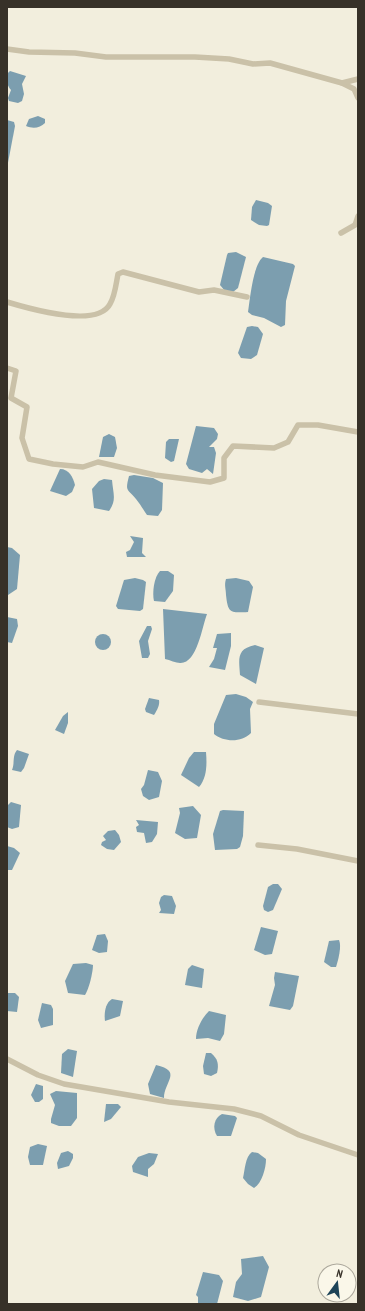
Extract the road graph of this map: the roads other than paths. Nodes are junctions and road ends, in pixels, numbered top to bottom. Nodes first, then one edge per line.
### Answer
1 (7, 49) edge
2 (358, 80) edge
3 (342, 83) junction
4 (358, 98) edge
5 (358, 216) edge
6 (356, 226) edge
7 (341, 233) dead end
8 (247, 297) dead end
9 (7, 302) edge
10 (7, 368) edge
11 (358, 432) edge
12 (259, 702) dead end
13 (358, 714) edge
14 (258, 845) dead end
15 (358, 861) edge
16 (7, 1059) edge
17 (358, 1155) edge

1 - 3 street
2 - 3 street
3 - 4 street
5 - 6 street
6 - 7 street
8 - 9 street
10 - 11 street
12 - 13 street
14 - 15 street
16 - 17 street

